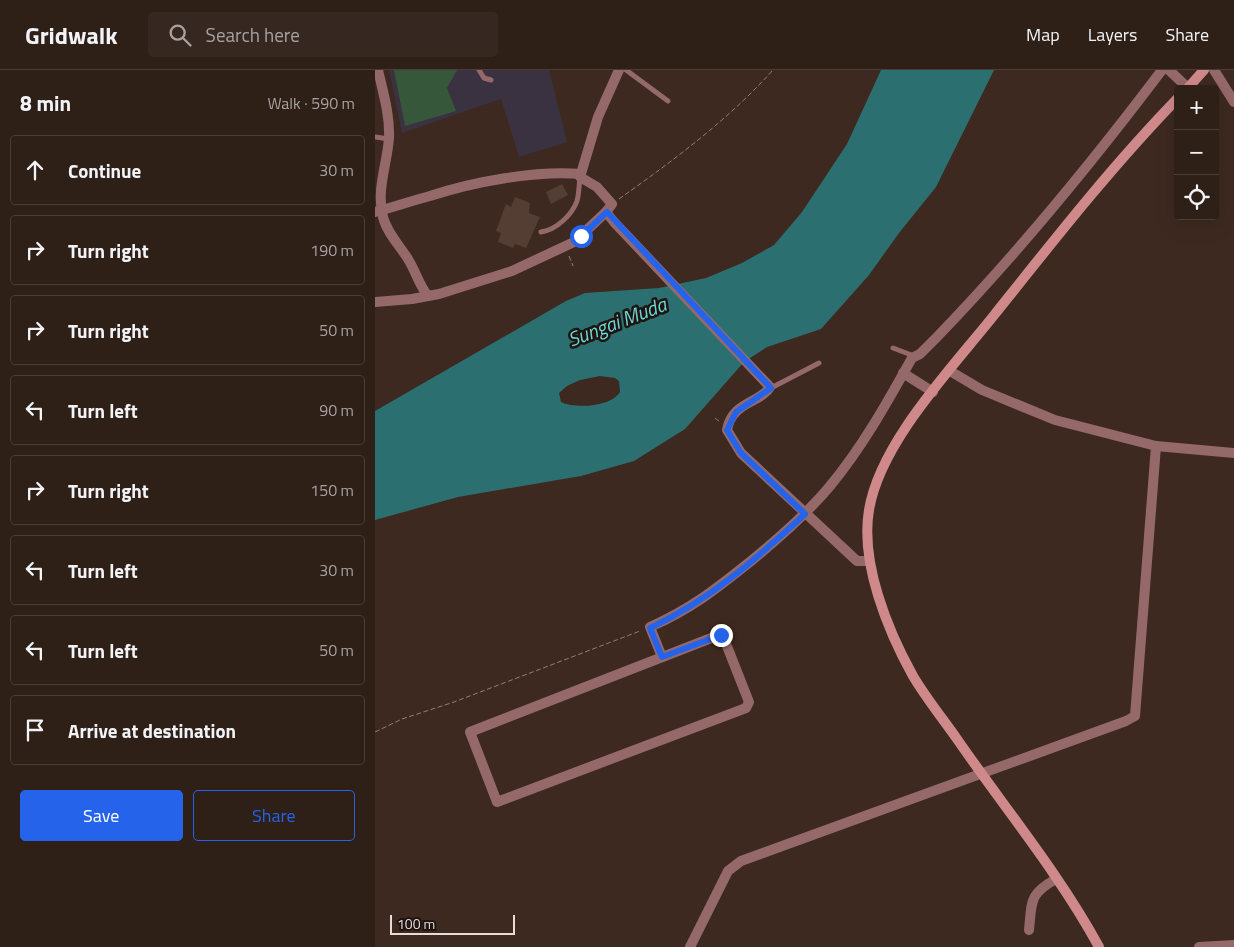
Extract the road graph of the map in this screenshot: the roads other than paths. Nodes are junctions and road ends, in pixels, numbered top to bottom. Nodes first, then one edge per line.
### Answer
1 (378, 70) edge
2 (479, 70) edge
3 (619, 70) edge
4 (626, 70) edge
5 (1162, 70) edge
6 (1169, 70) edge
7 (1204, 70) edge
8 (1214, 70) edge
9 (491, 80) dead end
10 (1184, 85) edge
11 (1190, 85) edge
12 (668, 101) dead end
13 (1174, 102) edge
14 (1234, 102) edge
15 (375, 137) edge
16 (389, 139) junction
17 (580, 176) junction
18 (609, 208) junction
19 (379, 211) edge
20 (541, 232) dead end
21 (428, 296) junction
22 (375, 302) edge
23 (893, 348) dead end
24 (915, 356) junction
25 (819, 363) dead end
26 (949, 371) junction
27 (903, 373) junction
28 (771, 388) junction
29 (933, 392) junction
30 (1155, 446) junction
31 (1234, 453) edge
32 (805, 514) junction
33 (869, 561) junction
34 (662, 657) junction
35 (981, 775) junction
36 (1056, 879) junction
37 (1029, 930) dead end
38 (1234, 945) edge
39 (690, 947) edge
40 (1099, 947) edge
41 (1199, 947) edge

1 - 16 street
2 - 9 lane
3 - 17 street
4 - 12 lane
5 - 24 street
6 - 10 street
7 - 11 street
8 - 14 street
13 - 26 street
15 - 16 lane
16 - 19 street
17 - 18 street
17 - 19 street
17 - 20 lane
18 - 21 street
18 - 28 street
19 - 21 street
21 - 22 street
23 - 24 lane
24 - 27 street
25 - 28 lane
26 - 29 street
26 - 30 street
27 - 29 street
27 - 32 street
28 - 32 street
29 - 33 street
30 - 31 street
30 - 35 street
32 - 33 street
32 - 34 street
33 - 35 street
34 - 34 street
35 - 36 street
35 - 39 street
36 - 37 street
36 - 40 street
38 - 41 street

